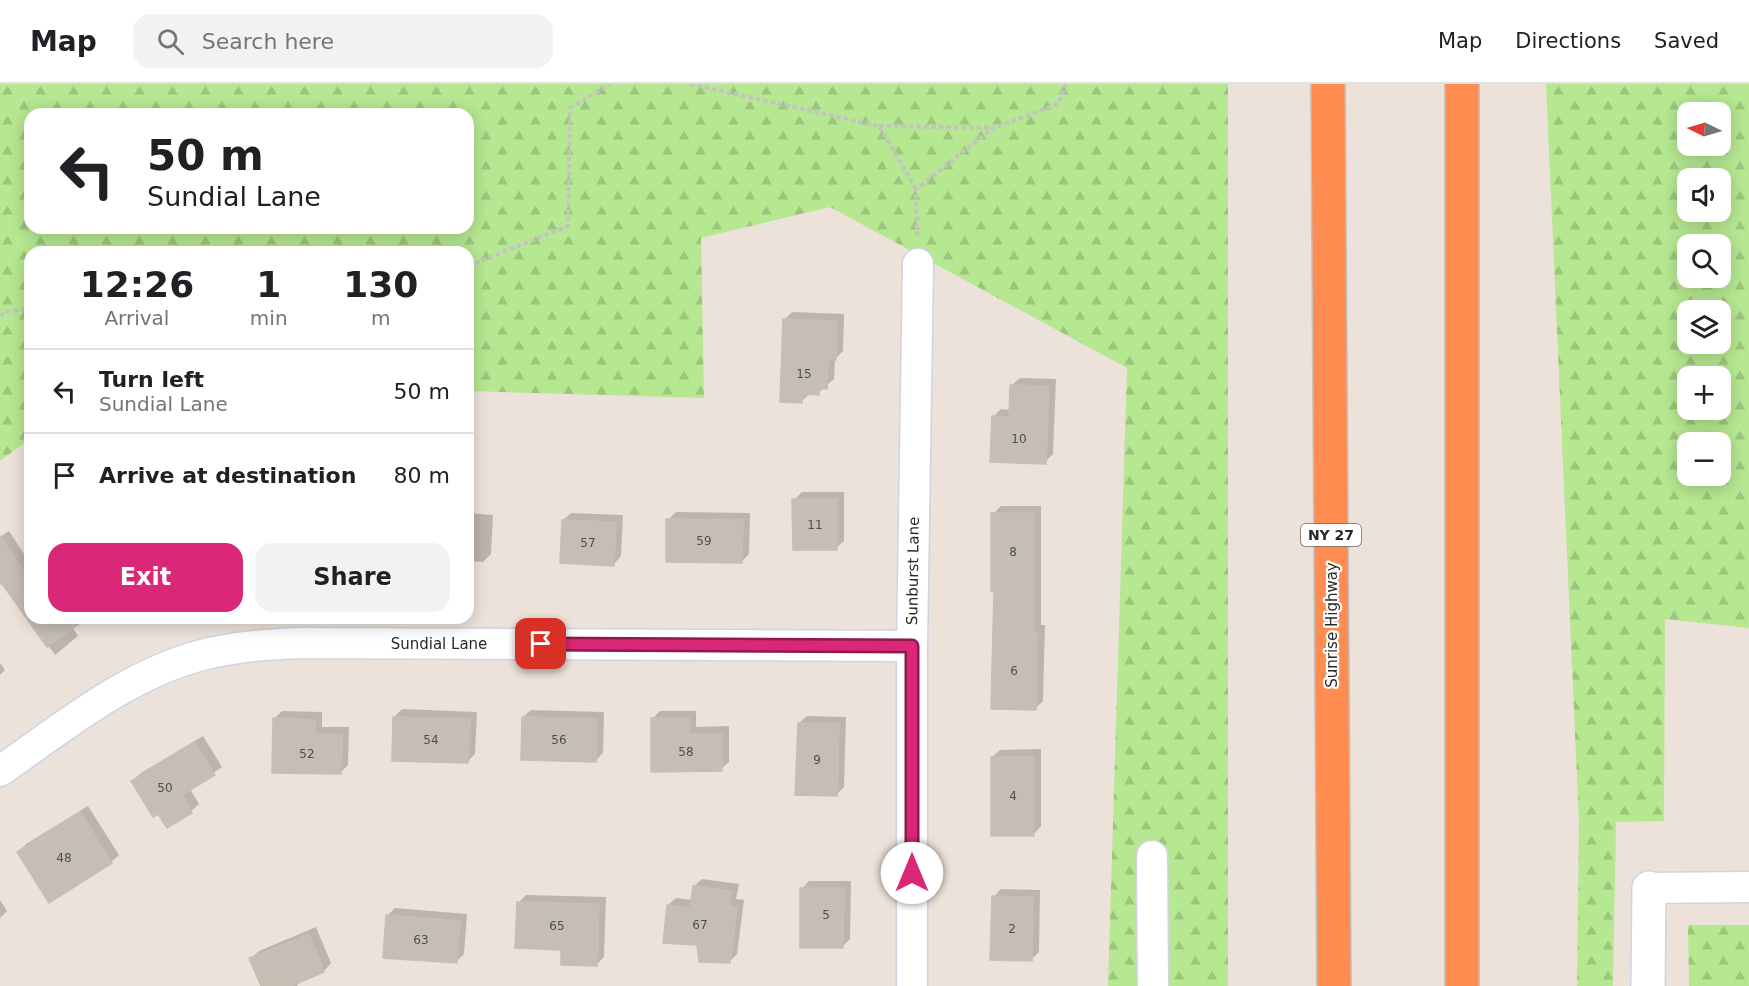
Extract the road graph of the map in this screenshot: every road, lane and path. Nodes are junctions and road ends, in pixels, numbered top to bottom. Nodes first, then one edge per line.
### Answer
1 (610, 84) edge
2 (690, 84) edge
3 (1066, 84) edge
4 (1328, 84) edge
5 (1462, 84) edge
6 (879, 126) junction
7 (993, 128) junction
8 (916, 189) junction
9 (474, 264) edge
10 (918, 264) joint
11 (24, 309) edge
12 (0, 315) edge
13 (912, 646) junction
14 (0, 771) edge
15 (1152, 856) dead end
16 (1749, 887) edge
17 (1649, 888) joint
18 (912, 986) edge
19 (1153, 986) edge
20 (1334, 986) edge
21 (1462, 986) edge
22 (1648, 986) edge

1 - 9 path
2 - 6 path
3 - 7 path
4 - 20 highway, Sunrise Highway / NY 27
5 - 21 highway
6 - 7 path
6 - 8 path
7 - 8 path
8 - 10 path
10 - 13 street, Sunburst Lane
11 - 12 path
13 - 14 street, Sundial Lane
13 - 18 street, Sunburst Lane
15 - 19 street
16 - 17 street
17 - 22 street

